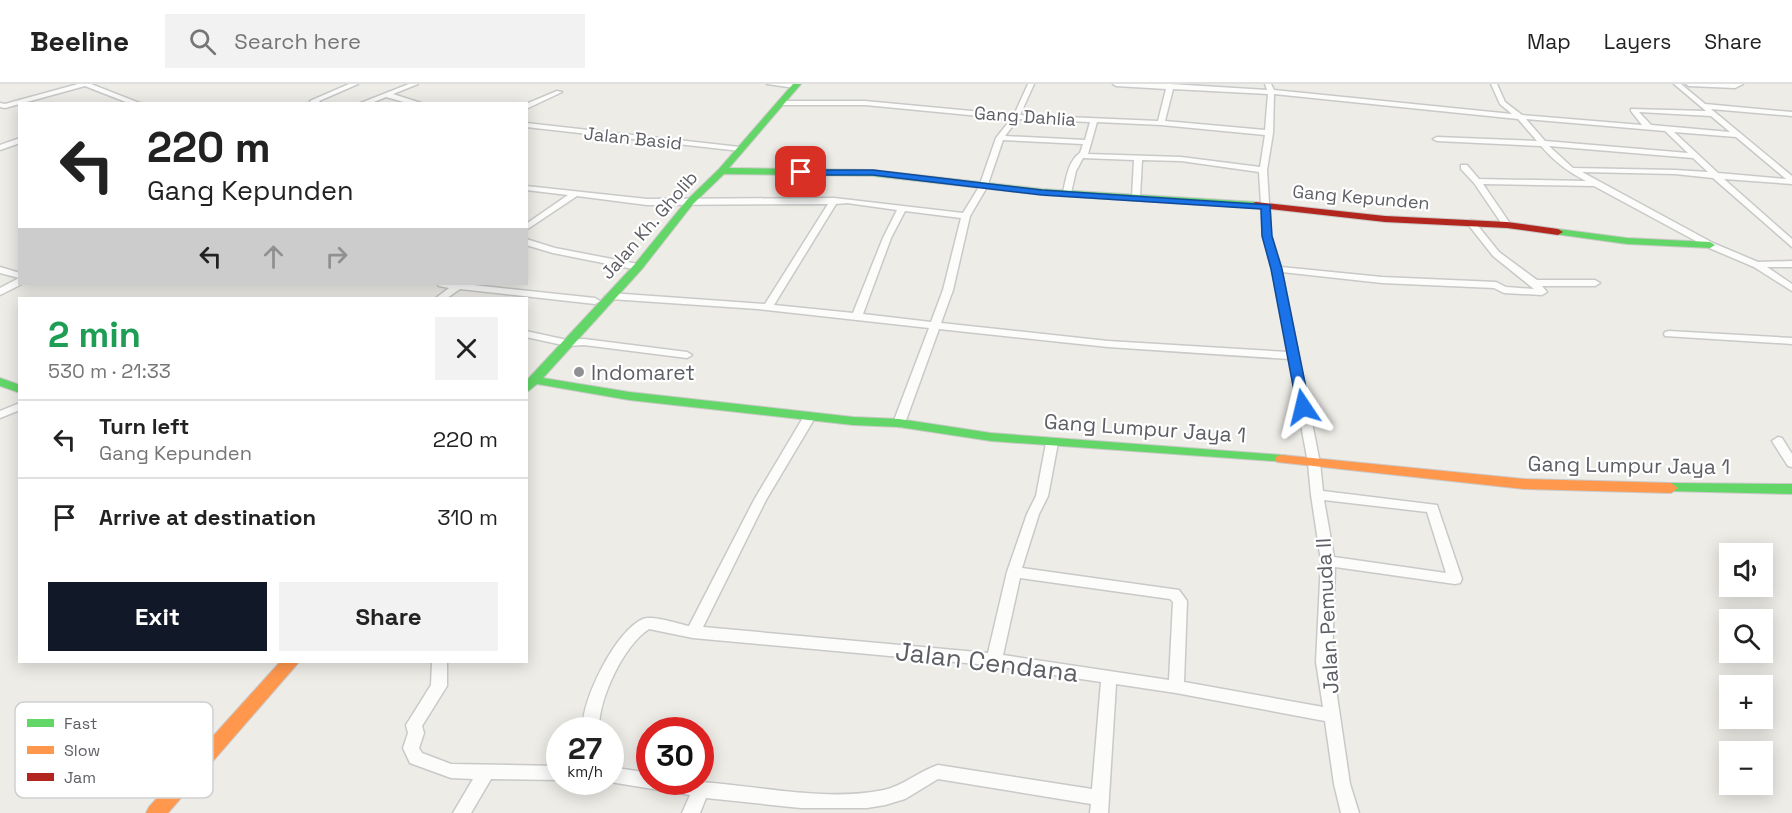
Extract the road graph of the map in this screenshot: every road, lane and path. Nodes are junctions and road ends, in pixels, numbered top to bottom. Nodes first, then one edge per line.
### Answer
1 (355, 84) edge
2 (415, 84) edge
3 (770, 84) edge
4 (1031, 84) edge
5 (1116, 84) edge
6 (1494, 84) edge
7 (1677, 84) edge
8 (1689, 84) edge
9 (1740, 84) edge
10 (796, 85) edge
11 (1135, 85) edge
12 (1170, 86) junction
13 (1269, 88) edge
14 (559, 92) dead end
15 (387, 95) junction
16 (20, 102) edge
17 (135, 102) edge
18 (315, 102) edge
19 (367, 102) edge
20 (413, 102) edge
21 (18, 103) edge
22 (781, 103) junction
23 (528, 105) edge
24 (1704, 106) junction
25 (2, 107) edge
26 (1714, 114) junction
27 (1792, 114) edge
28 (1520, 116) junction
29 (1016, 117) junction
30 (1094, 120) junction
31 (1161, 123) junction
32 (528, 125) edge
33 (1649, 128) junction
34 (1669, 131) junction
35 (1269, 133) junction
36 (1740, 135) junction
37 (1000, 138) junction
38 (1437, 139) dead end
39 (18, 141) edge
40 (1089, 142) junction
41 (1544, 144) junction
42 (0, 148) edge
43 (740, 149) junction
44 (1080, 156) junction
45 (1696, 156) junction
46 (1138, 158) junction
47 (1464, 167) dead end
48 (1263, 170) junction
49 (1571, 170) junction
50 (722, 171) junction
51 (1715, 176) junction
52 (1477, 181) junction
53 (1792, 181) edge
54 (1597, 184) junction
55 (983, 187) junction
56 (528, 188) edge
57 (1067, 193) junction
58 (577, 194) junction
59 (1136, 197) junction
60 (834, 200) junction
61 (690, 202) junction
62 (903, 207) junction
63 (1266, 207) junction
64 (966, 216) junction
65 (1471, 223) junction
66 (1507, 225) junction
67 (528, 227) edge
68 (528, 243) edge
69 (1792, 244) edge
70 (1710, 245) junction
71 (1792, 264) edge
72 (1757, 265) junction
73 (638, 267) junction
74 (1276, 269) junction
75 (0, 270) edge
76 (18, 275) edge
77 (18, 282) edge
78 (1535, 283) junction
79 (1595, 283) dead end
80 (458, 285) edge
81 (467, 285) edge
82 (1792, 288) edge
83 (0, 292) edge
84 (610, 296) junction
85 (442, 297) edge
86 (596, 301) dead end
87 (768, 307) junction
88 (857, 316) junction
89 (934, 325) junction
90 (528, 334) edge
91 (1669, 334) dead end
92 (1792, 341) edge
93 (567, 343) junction
94 (687, 356) dead end
95 (1294, 356) junction
96 (0, 382) edge
97 (531, 385) edge
98 (18, 388) edge
99 (18, 407) edge
100 (0, 415) edge
101 (810, 416) junction
102 (898, 423) junction
103 (1778, 441) dead end
104 (1052, 443) junction
105 (1314, 463) junction
106 (1792, 463) edge
107 (1792, 489) edge
108 (1317, 495) junction
109 (1328, 561) junction
110 (1014, 572) junction
111 (693, 632) junction
112 (994, 660) junction
113 (289, 663) edge
114 (440, 663) edge
115 (1109, 677) junction
116 (1176, 687) junction
117 (1333, 716) junction
118 (591, 717) edge
119 (213, 749) edge
120 (488, 771) junction
121 (546, 773) edge
122 (714, 791) edge
123 (699, 795) edge
124 (169, 798) edge
125 (1100, 805) edge
126 (156, 813) edge
127 (462, 813) edge
128 (691, 813) edge
129 (1350, 813) edge

1 - 18 street
2 - 15 street
3 - 10 street
4 - 29 street
5 - 11 street
6 - 28 street
7 - 24 street
8 - 9 street
10 - 22 street, Jalan Kh. Gholib
11 - 12 street
12 - 13 street
12 - 31 street
13 - 28 street
13 - 35 street, Jalan Pemuda II
14 - 23 street
15 - 19 street
15 - 20 street
16 - 17 street
21 - 25 street
22 - 29 street, Gang Dahlia
22 - 43 street, Jalan Kh. Gholib
24 - 26 street
24 - 27 street
26 - 33 street
26 - 36 street
28 - 33 street
28 - 41 street
29 - 30 street, Gang Dahlia
29 - 37 street
30 - 31 street, Gang Dahlia
30 - 40 street
31 - 35 street, Gang Dahlia
32 - 43 street, Jalan Basid
33 - 34 street
34 - 36 street
34 - 45 street
35 - 48 street, Jalan Pemuda II
36 - 53 street
37 - 40 street
37 - 55 street
38 - 41 street
39 - 42 street
40 - 44 street
41 - 45 street
41 - 49 street
43 - 50 street, Jalan Kh. Gholib
44 - 46 street
44 - 57 street
45 - 51 street
46 - 48 street
46 - 59 street
47 - 52 street
48 - 63 street, Jalan Pemuda II
49 - 51 street
49 - 54 street
50 - 55 street, Gang Kepunden
50 - 61 street, Jalan Kh. Gholib
51 - 53 street
51 - 69 street
52 - 54 street
52 - 66 street
54 - 70 street
55 - 57 street, Gang Kepunden
55 - 64 street
56 - 58 street
57 - 59 street, Gang Kepunden
58 - 61 street
58 - 67 street
59 - 63 street, Gang Kepunden
60 - 61 street
60 - 62 street
60 - 87 street
61 - 73 street, Jalan Kh. Gholib
62 - 64 street
62 - 88 street
63 - 65 street, Gang Kepunden
63 - 74 street, Jalan Pemuda II
64 - 89 street
65 - 66 street, Gang Kepunden
65 - 78 street
66 - 70 street, Gang Kepunden
68 - 73 street
70 - 72 street
71 - 72 street
72 - 82 street
73 - 84 street, Jalan Kh. Gholib
74 - 78 street
74 - 95 street, Jalan Pemuda II
75 - 76 street
77 - 83 street
78 - 79 street
80 - 85 street
81 - 86 street
84 - 87 street
84 - 93 street, Jalan Kh. Gholib
87 - 88 street
88 - 89 street
89 - 95 street
89 - 102 street
90 - 93 street
91 - 92 street
93 - 94 street
93 - 97 street, Jalan Kh. Gholib
95 - 105 street, Jalan Pemuda II
96 - 98 street
97 - 101 street, Gang Lumpur Jaya 1
99 - 100 street
101 - 102 street, Gang Lumpur Jaya 1
101 - 111 street
102 - 104 street, Gang Lumpur Jaya 1
103 - 106 street
104 - 105 street, Gang Lumpur Jaya 1
104 - 110 street
105 - 107 street, Gang Lumpur Jaya 1
105 - 108 street, Jalan Pemuda II
108 - 109 street, Jalan Pemuda II
108 - 109 street
109 - 117 street, Jalan Pemuda II
110 - 112 street
110 - 116 street
111 - 112 street, Jalan Cendana
111 - 118 street, Jalan Cendana
112 - 115 street, Jalan Cendana
113 - 119 street
114 - 120 street
115 - 116 street, Jalan Cendana
115 - 125 street
116 - 117 street, Jalan Cendana
117 - 129 street, Jalan Pemuda II
120 - 121 street
120 - 127 street
122 - 125 street
123 - 128 street
124 - 126 street

